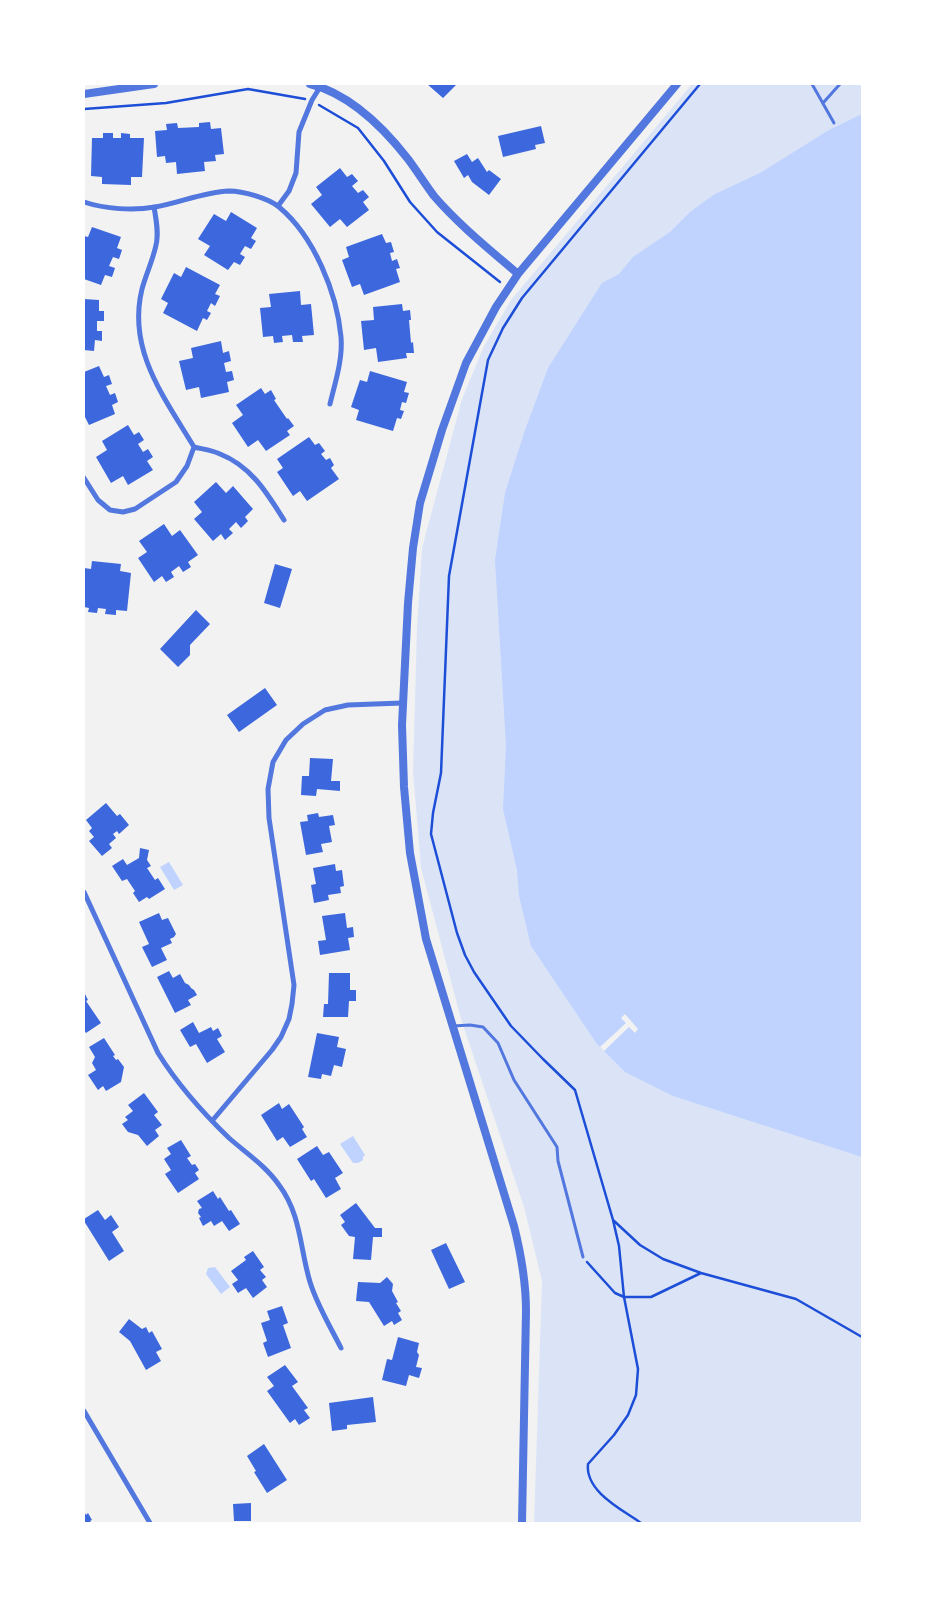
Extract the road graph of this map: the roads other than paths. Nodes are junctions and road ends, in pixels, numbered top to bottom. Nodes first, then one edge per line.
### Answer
1 (154, 84) edge
2 (310, 84) edge
3 (677, 84) edge
4 (812, 84) edge
5 (840, 84) edge
6 (321, 85) edge
7 (84, 94) edge
8 (824, 103) junction
9 (834, 123) dead end
10 (84, 202) edge
11 (278, 206) junction
12 (154, 207) junction
13 (518, 274) junction
14 (330, 404) dead end
15 (194, 447) junction
16 (84, 478) edge
17 (284, 520) dead end
18 (402, 703) junction
19 (84, 892) edge
20 (453, 1026) junction
21 (212, 1121) junction
22 (583, 1257) road end
23 (342, 1348) dead end
24 (84, 1411) edge
25 (150, 1523) edge
26 (522, 1523) edge

1 - 7 street
2 - 6 street
3 - 13 street
4 - 8 lane
5 - 8 lane
6 - 11 street
6 - 13 street
8 - 9 lane
10 - 12 street
11 - 12 street
11 - 14 street
12 - 15 street
13 - 18 street
15 - 16 street
15 - 17 street
18 - 20 street
18 - 21 street
19 - 21 street
20 - 22 lane
20 - 26 street
21 - 23 street
24 - 25 street

